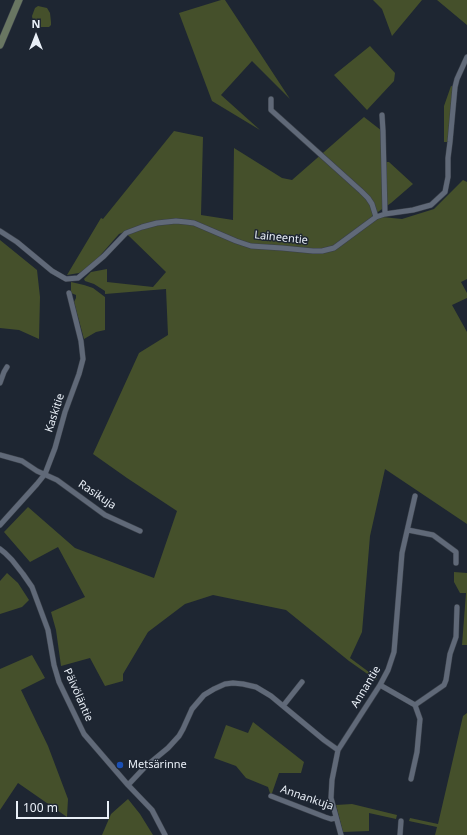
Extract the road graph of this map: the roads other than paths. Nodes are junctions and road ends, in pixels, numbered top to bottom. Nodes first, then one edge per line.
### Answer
1 (19, 0) edge
2 (0, 45) edge
3 (467, 57) edge
4 (271, 99) dead end
5 (382, 115) dead end
6 (385, 214) junction
7 (376, 217) junction
8 (0, 231) edge
9 (69, 293) dead end
10 (7, 367) dead end
11 (0, 383) edge
12 (0, 455) edge
13 (45, 474) junction
14 (416, 496) dead end
15 (0, 524) edge
16 (408, 530) junction
17 (140, 531) dead end
18 (0, 549) edge
19 (456, 562) dead end
20 (457, 607) dead end
21 (302, 682) dead end
22 (380, 684) junction
23 (415, 705) junction
24 (283, 706) junction
25 (338, 750) junction
26 (411, 779) dead end
27 (128, 785) junction
28 (271, 796) dead end
29 (336, 818) junction
30 (402, 821) dead end
31 (165, 835) edge
32 (341, 835) edge
33 (400, 835) edge

1 - 2 street
3 - 6 street, Laineentie
4 - 7 street
5 - 6 street
6 - 7 street, Laineentie
7 - 8 street, Laineentie
9 - 13 street, Kaskitie
10 - 11 street
12 - 13 street, Rasikuja
13 - 15 street, Kaskitie
13 - 17 street, Rasikuja
14 - 16 street, Annantie
16 - 19 street
16 - 22 street, Annantie
18 - 27 street, Päivöläntie
20 - 23 street
21 - 24 street
22 - 23 street
22 - 25 street, Annantie
23 - 26 street
24 - 25 street
24 - 27 street
25 - 29 street, Annantie
27 - 31 street, Päivöläntie
28 - 29 street, Annankuja
29 - 32 street, Annantie
30 - 33 street

